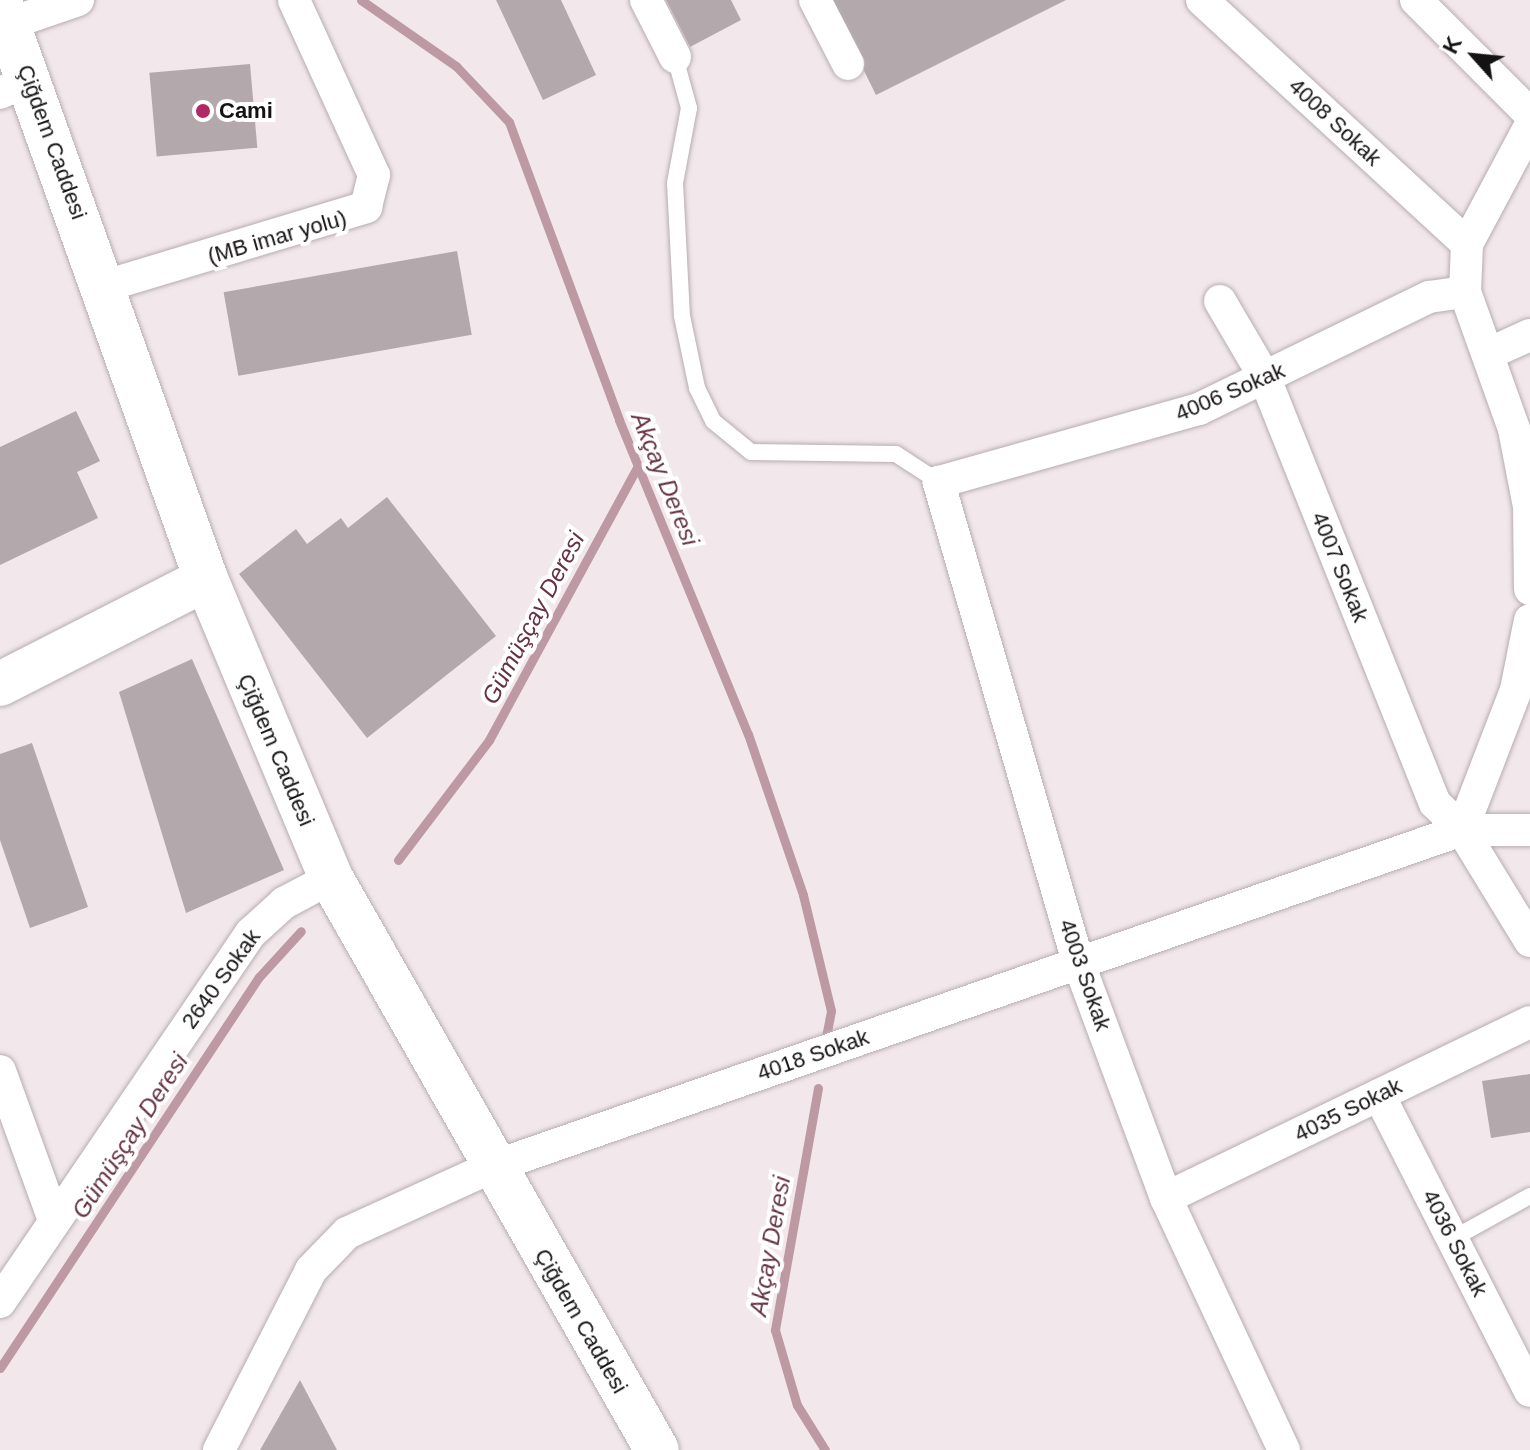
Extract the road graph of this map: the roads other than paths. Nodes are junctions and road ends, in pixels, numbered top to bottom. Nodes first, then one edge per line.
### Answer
1 (78, 0) edge
2 (294, 0) edge
3 (646, 0) edge
4 (815, 0) edge
5 (1202, 0) edge
6 (1416, 0) edge
7 (4, 13) edge
8 (675, 57) joint
9 (848, 64) dead end
10 (14, 86) edge
11 (1530, 114) edge
12 (1530, 126) edge
13 (1467, 244) junction
14 (105, 286) junction
15 (1465, 292) junction
16 (1220, 301) dead end
17 (1530, 335) edge
18 (1490, 353) junction
19 (1264, 376) junction
20 (939, 482) junction
21 (1528, 493) edge
22 (206, 579) junction
23 (1530, 589) edge
24 (1530, 620) edge
25 (0, 684) edge
26 (1462, 830) junction
27 (1530, 830) edge
28 (331, 878) junction
29 (1530, 941) edge
30 (1078, 962) junction
31 (1530, 1022) edge
32 (0, 1071) edge
33 (1379, 1095) junction
34 (492, 1167) junction
35 (1530, 1196) edge
36 (1166, 1198) junction
37 (54, 1220) junction
38 (1452, 1239) junction
39 (10, 1274) edge
40 (0, 1302) edge
41 (1530, 1391) edge
42 (219, 1450) edge
43 (657, 1450) edge
44 (1284, 1450) edge

1 - 7 street
2 - 14 street, (MB imar yolu)
3 - 8 street
4 - 9 street
5 - 13 street, 4008 Sokak
6 - 11 street
7 - 10 street, Çiğdem Caddesi
8 - 20 lane
10 - 14 street, Çiğdem Caddesi
12 - 13 street
13 - 15 street
14 - 22 street, Çiğdem Caddesi
15 - 18 street
15 - 19 street, 4006 Sokak
16 - 19 street, 4007 Sokak
17 - 18 street
18 - 21 street
19 - 20 street, 4006 Sokak
19 - 26 street, 4007 Sokak
20 - 30 street, 4003 Sokak
21 - 23 street
22 - 25 street
22 - 28 street, Çiğdem Caddesi
24 - 26 street
26 - 27 street, 4018 Sokak
26 - 29 street, 4007 Sokak
26 - 30 street, 4018 Sokak
28 - 34 street, Çiğdem Caddesi
28 - 37 street, 2640 Sokak
30 - 34 street, 4018 Sokak
30 - 36 street, 4003 Sokak
31 - 33 street, 4035 Sokak
32 - 37 street
33 - 36 street, 4035 Sokak
33 - 38 street, 4036 Sokak
34 - 42 street, 4018 Sokak
34 - 43 street, Çiğdem Caddesi
35 - 38 lane
36 - 44 street, 4003 Sokak
37 - 39 street, 2640 Sokak
38 - 41 street, 4036 Sokak
39 - 40 street, 2640 Sokak

